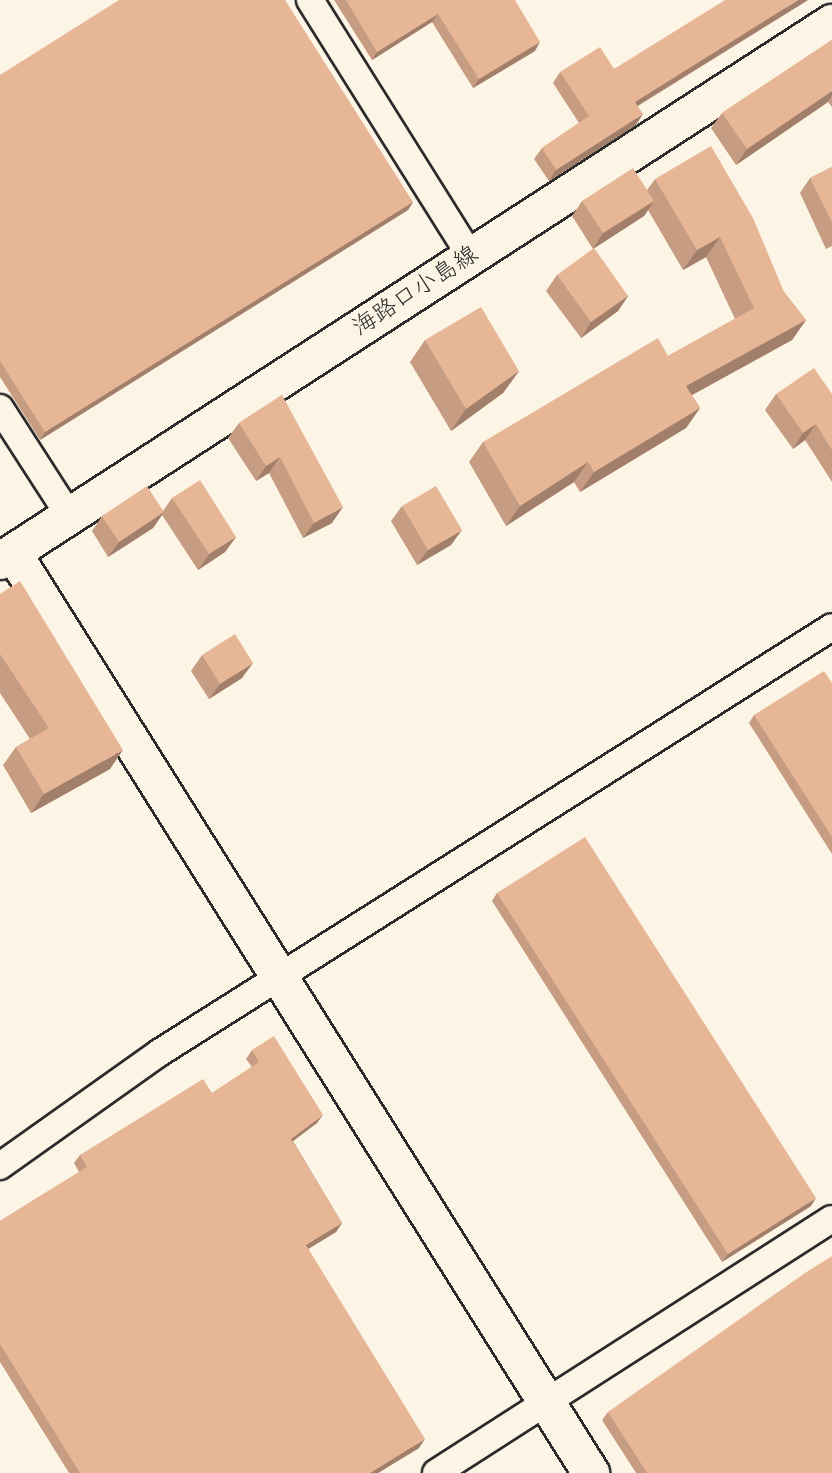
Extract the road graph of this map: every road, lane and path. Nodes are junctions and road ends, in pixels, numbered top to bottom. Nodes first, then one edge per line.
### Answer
1 (310, 0) edge
2 (832, 23) edge
3 (469, 253) junction
4 (0, 408) edge
5 (69, 515) junction
6 (6, 557) edge
7 (832, 627) edge
8 (280, 975) junction
9 (0, 1166) edge
10 (832, 1219) edge
11 (547, 1402) junction
12 (436, 1473) edge
13 (591, 1473) edge

1 - 3 street
2 - 3 street, 海路口小島線
3 - 5 street, 海路口小島線
4 - 5 street
5 - 6 street, 海路口小島線
6 - 8 street
7 - 8 street
8 - 9 street
8 - 11 street
10 - 11 street
11 - 12 street
11 - 13 street

